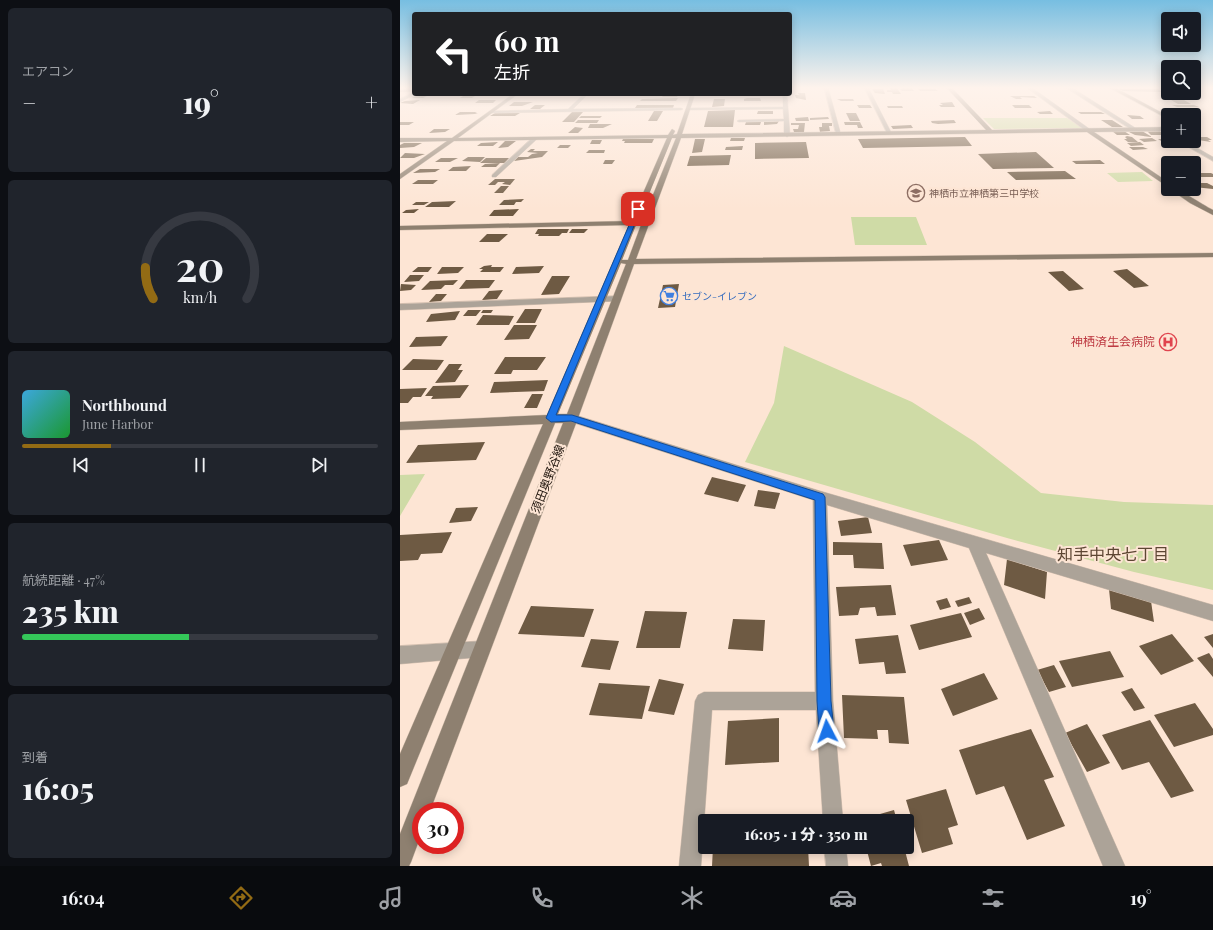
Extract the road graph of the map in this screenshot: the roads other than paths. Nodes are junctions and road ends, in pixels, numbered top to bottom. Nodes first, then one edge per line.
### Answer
1 (470, 127) edge
2 (678, 127) edge
3 (738, 127) edge
4 (786, 127) edge
5 (837, 127) edge
6 (887, 127) edge
7 (987, 127) edge
8 (1084, 127) edge
9 (1131, 127) edge
10 (1134, 129) junction
11 (1160, 129) edge
12 (1088, 130) junction
13 (991, 132) junction
14 (890, 133) junction
15 (839, 134) junction
16 (737, 135) junction
17 (787, 135) junction
18 (675, 136) junction
19 (534, 139) junction
20 (400, 140) edge
21 (453, 140) junction
22 (1194, 148) edge
23 (1213, 159) edge
24 (494, 176) dead end
25 (400, 177) edge
26 (1161, 180) edge
27 (1183, 196) edge
28 (1213, 213) edge
29 (638, 223) junction
30 (400, 228) edge
31 (1213, 255) edge
32 (616, 262) junction
33 (631, 262) junction
34 (617, 299) junction
35 (600, 301) junction
36 (400, 307) edge
37 (551, 418) junction
38 (572, 418) junction
39 (400, 426) edge
40 (820, 497) junction
41 (974, 542) junction
42 (1213, 613) edge
43 (482, 648) junction
44 (453, 651) junction
45 (400, 655) edge
46 (824, 701) junction
47 (400, 776) edge
48 (832, 814) edge
49 (836, 854) edge
50 (400, 862) edge
51 (690, 866) edge
52 (837, 866) edge
53 (1114, 866) edge

1 - 21 street
2 - 18 street, 須田奥野谷線
3 - 16 street
4 - 17 street
5 - 15 street
6 - 14 street
7 - 13 street
8 - 12 street
9 - 10 street
10 - 11 street
10 - 12 street
12 - 13 street
12 - 26 street
13 - 14 street
14 - 15 street
15 - 17 street
16 - 17 street
16 - 18 street
18 - 19 street
18 - 29 street, 須田奥野谷線
19 - 21 street
19 - 24 street
20 - 21 street
21 - 25 street
22 - 23 street
27 - 28 street
29 - 30 street
29 - 32 street, 須田奥野谷線
29 - 33 street, 須田奥野谷線
31 - 33 street
32 - 33 street
32 - 35 street, 須田奥野谷線
33 - 34 street, 須田奥野谷線
34 - 35 street
34 - 38 street, 須田奥野谷線
35 - 36 street
35 - 37 street, 須田奥野谷線
37 - 38 street
37 - 39 street
37 - 44 street, 須田奥野谷線
38 - 40 street
38 - 43 street, 須田奥野谷線
40 - 41 street
40 - 46 street
41 - 42 street
41 - 53 street
43 - 44 street
43 - 50 street, 須田奥野谷線
44 - 45 street
44 - 47 street, 須田奥野谷線
46 - 48 street
46 - 51 street
49 - 52 street

